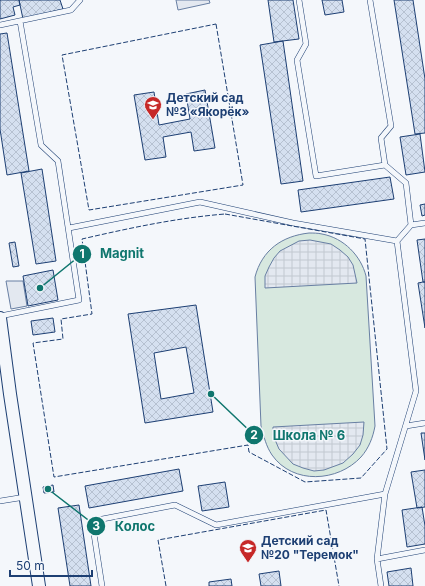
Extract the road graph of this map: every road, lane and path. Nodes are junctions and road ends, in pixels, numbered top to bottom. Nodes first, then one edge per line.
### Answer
1 (80, 0) edge
2 (299, 0) edge
3 (370, 0) edge
4 (20, 21) junction
5 (0, 25) edge
6 (385, 165) junction
7 (425, 223) edge
8 (411, 225) junction
9 (69, 228) junction
10 (397, 242) junction
11 (0, 317) edge
12 (1, 335) edge
13 (425, 423) edge
14 (406, 426) junction
15 (385, 494) junction
16 (26, 496) junction
17 (0, 501) edge
18 (425, 550) edge
19 (377, 559) junction
20 (39, 586) edge
21 (102, 586) edge
22 (381, 586) edge

1 - 4 lane
2 - 6 lane
3 - 6 lane
4 - 5 lane
4 - 9 lane
6 - 8 lane
7 - 8 lane
8 - 10 lane
9 - 10 lane
9 - 11 lane
10 - 14 lane
11 - 12 street
12 - 16 street
13 - 14 lane
14 - 15 lane
15 - 19 lane
15 - 21 lane
16 - 17 lane
16 - 20 street
18 - 19 lane
19 - 22 lane

